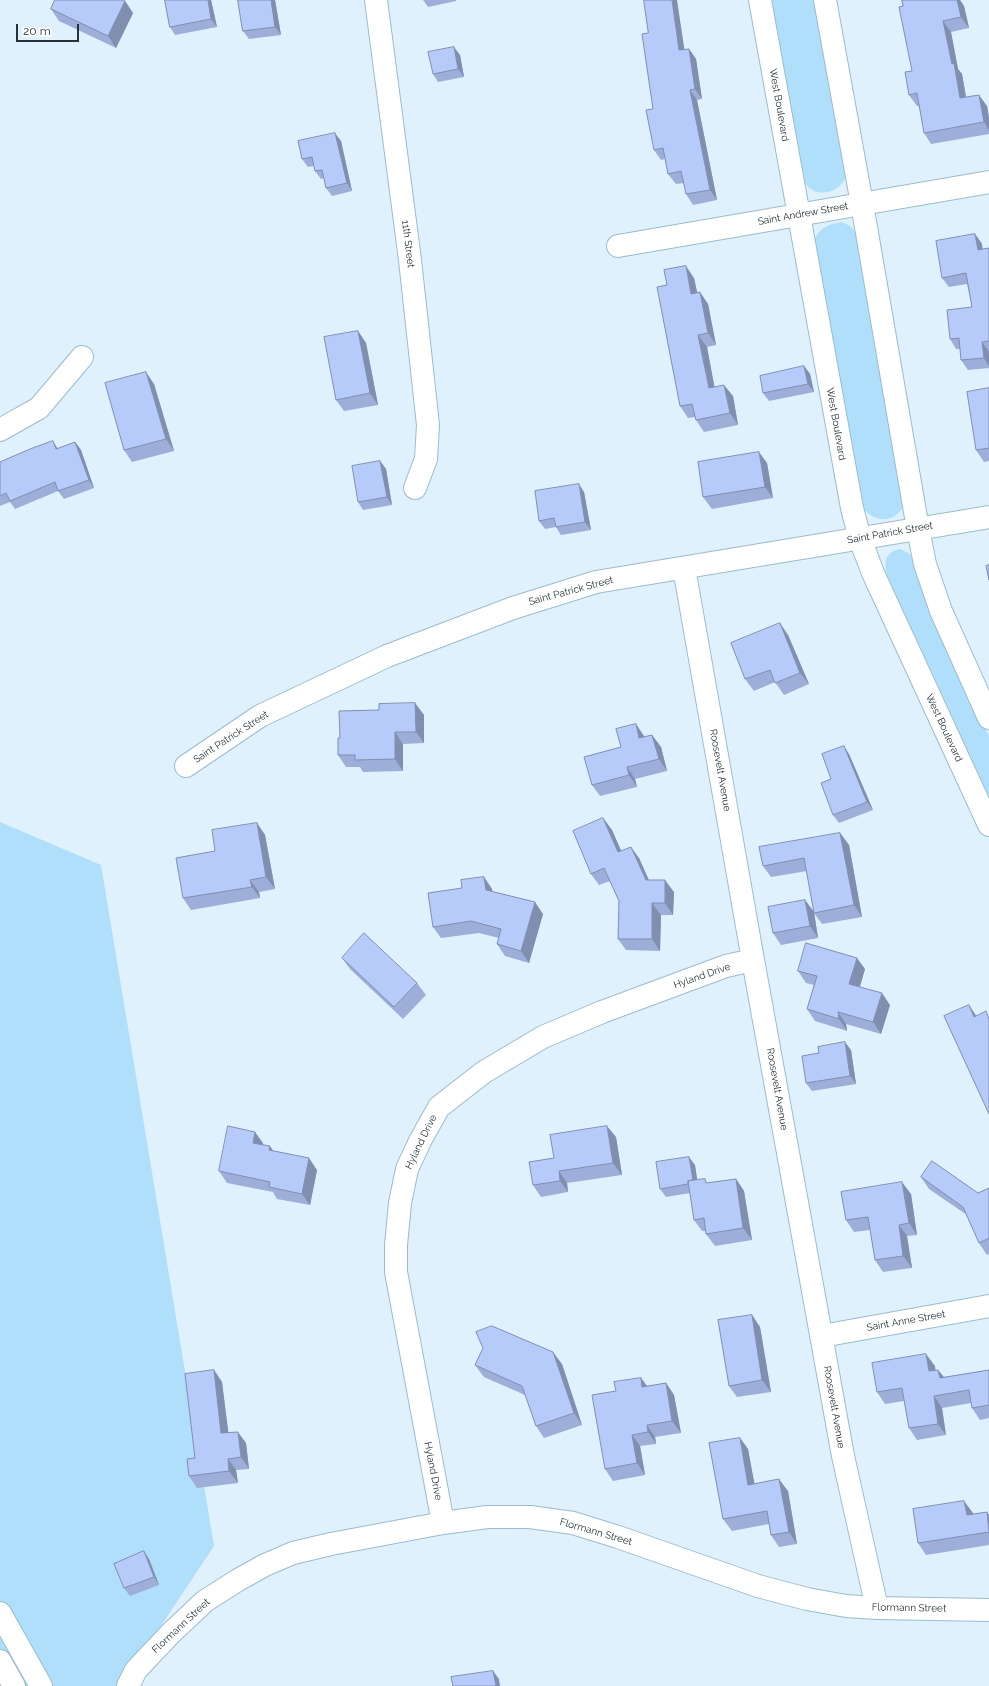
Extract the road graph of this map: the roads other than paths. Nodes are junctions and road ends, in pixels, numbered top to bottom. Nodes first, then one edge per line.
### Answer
1 (376, 0) edge
2 (760, 0) edge
3 (825, 0) edge
4 (989, 182) edge
5 (862, 204) junction
6 (798, 215) junction
7 (618, 246) dead end
8 (82, 357) dead end
9 (0, 430) edge
10 (415, 488) dead end
11 (989, 517) edge
12 (918, 528) junction
13 (860, 539) junction
14 (684, 568) junction
15 (989, 718) edge
16 (186, 766) dead end
17 (989, 825) edge
18 (753, 960) junction
19 (989, 1306) edge
20 (822, 1336) junction
21 (443, 1523) junction
22 (877, 1608) junction
23 (989, 1610) edge
24 (0, 1613) edge
25 (0, 1661) edge
26 (14, 1686) edge
27 (41, 1686) edge
28 (128, 1686) edge

1 - 10 street, 11th Street
2 - 6 street, West Boulevard
3 - 5 street
4 - 5 street, Saint Andrew Street
5 - 6 street, Saint Andrew Street
5 - 12 street
6 - 7 street, Saint Andrew Street
6 - 13 street, West Boulevard
8 - 9 street
11 - 12 street, Saint Patrick Street
12 - 13 street, Saint Patrick Street
12 - 15 street
13 - 14 street, Saint Patrick Street
13 - 17 street, West Boulevard
14 - 16 street, Saint Patrick Street
14 - 18 street, Roosevelt Avenue
18 - 20 street, Roosevelt Avenue
18 - 21 street, Hyland Drive
19 - 20 street, Saint Anne Street
20 - 22 street, Roosevelt Avenue
21 - 22 street, Flormann Street
21 - 28 street, Flormann Street
22 - 23 street, Flormann Street
24 - 27 street
25 - 26 street

